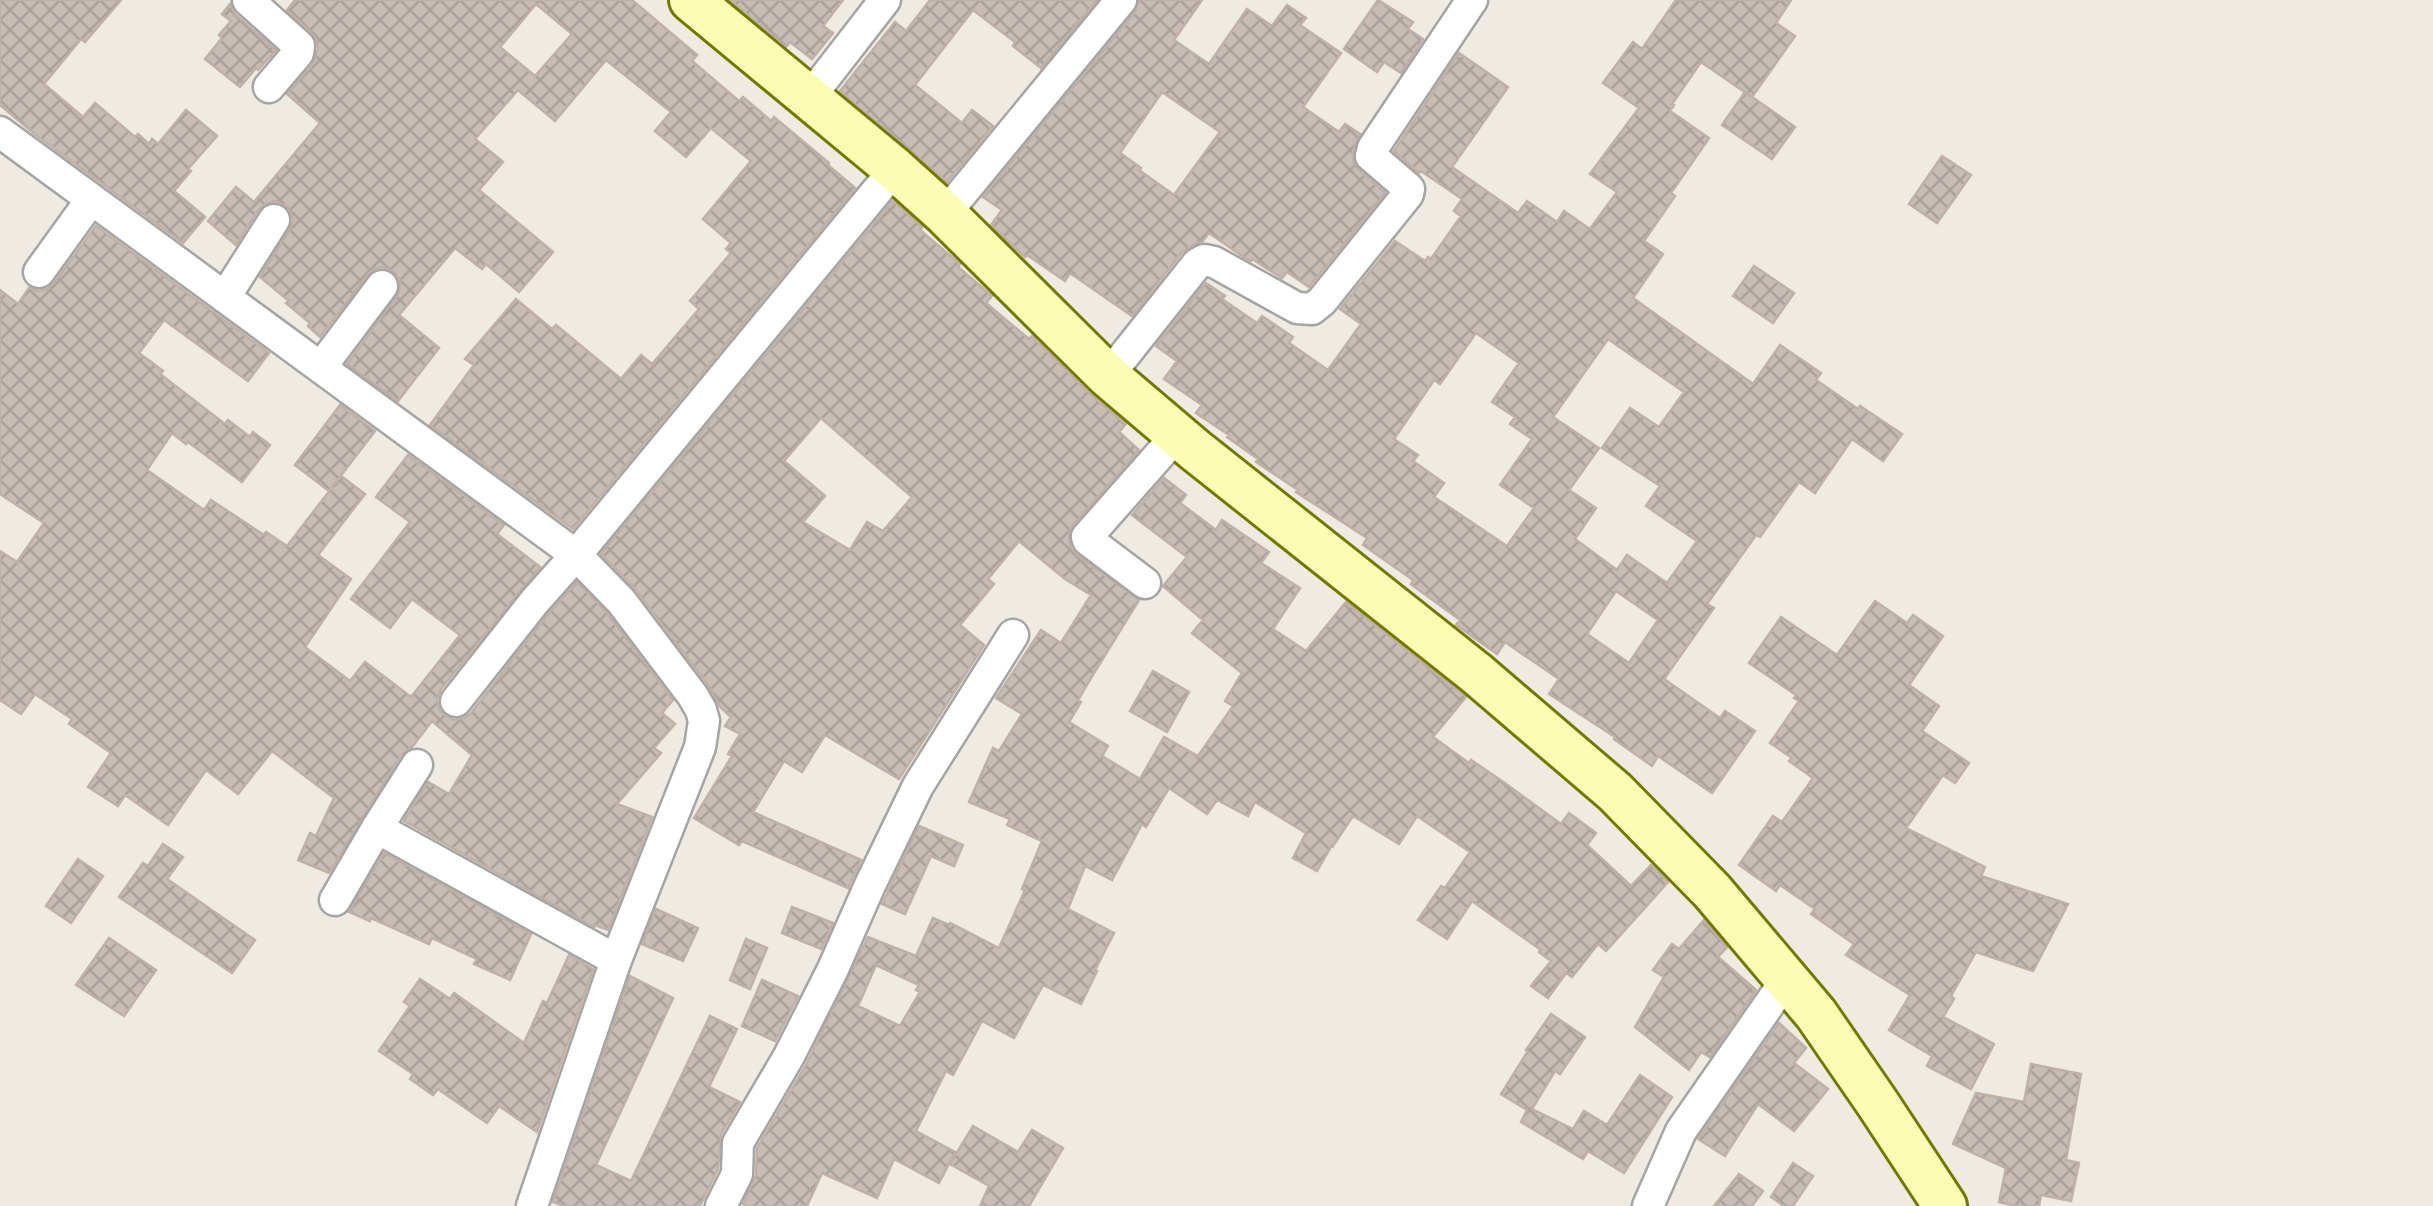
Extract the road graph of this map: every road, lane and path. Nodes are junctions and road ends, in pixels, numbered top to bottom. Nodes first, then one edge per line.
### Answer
1 (248, 0) edge
2 (691, 0) edge
3 (884, 0) edge
4 (1121, 0) edge
5 (1472, 0) edge
6 (269, 87) dead end
7 (809, 98) junction
8 (0, 132) edge
9 (895, 170) junction
10 (90, 200) junction
11 (945, 214) junction
12 (274, 220) dead end
13 (39, 272) dead end
14 (382, 286) dead end
15 (226, 297) junction
16 (321, 367) junction
17 (1108, 376) junction
18 (1177, 434) junction
19 (576, 554) junction
20 (1145, 582) dead end
21 (1013, 635) dead end
22 (456, 701) dead end
23 (417, 765) dead end
24 (378, 828) junction
25 (335, 900) dead end
26 (616, 960) junction
27 (1786, 980) junction
28 (532, 1206) edge
29 (721, 1206) edge
30 (1648, 1206) edge
31 (1945, 1206) edge

1 - 6 street
2 - 7 street
3 - 7 street
4 - 11 street
5 - 17 street
7 - 9 street
8 - 10 street
9 - 11 street
9 - 19 street
10 - 13 street
10 - 15 street
11 - 17 street
12 - 15 street
14 - 16 street
15 - 16 street
16 - 19 street
17 - 18 street
18 - 20 street
18 - 27 street
19 - 22 street
19 - 26 street
21 - 29 street
23 - 24 street
24 - 25 street
24 - 26 street
26 - 28 street
27 - 30 street
27 - 31 street

